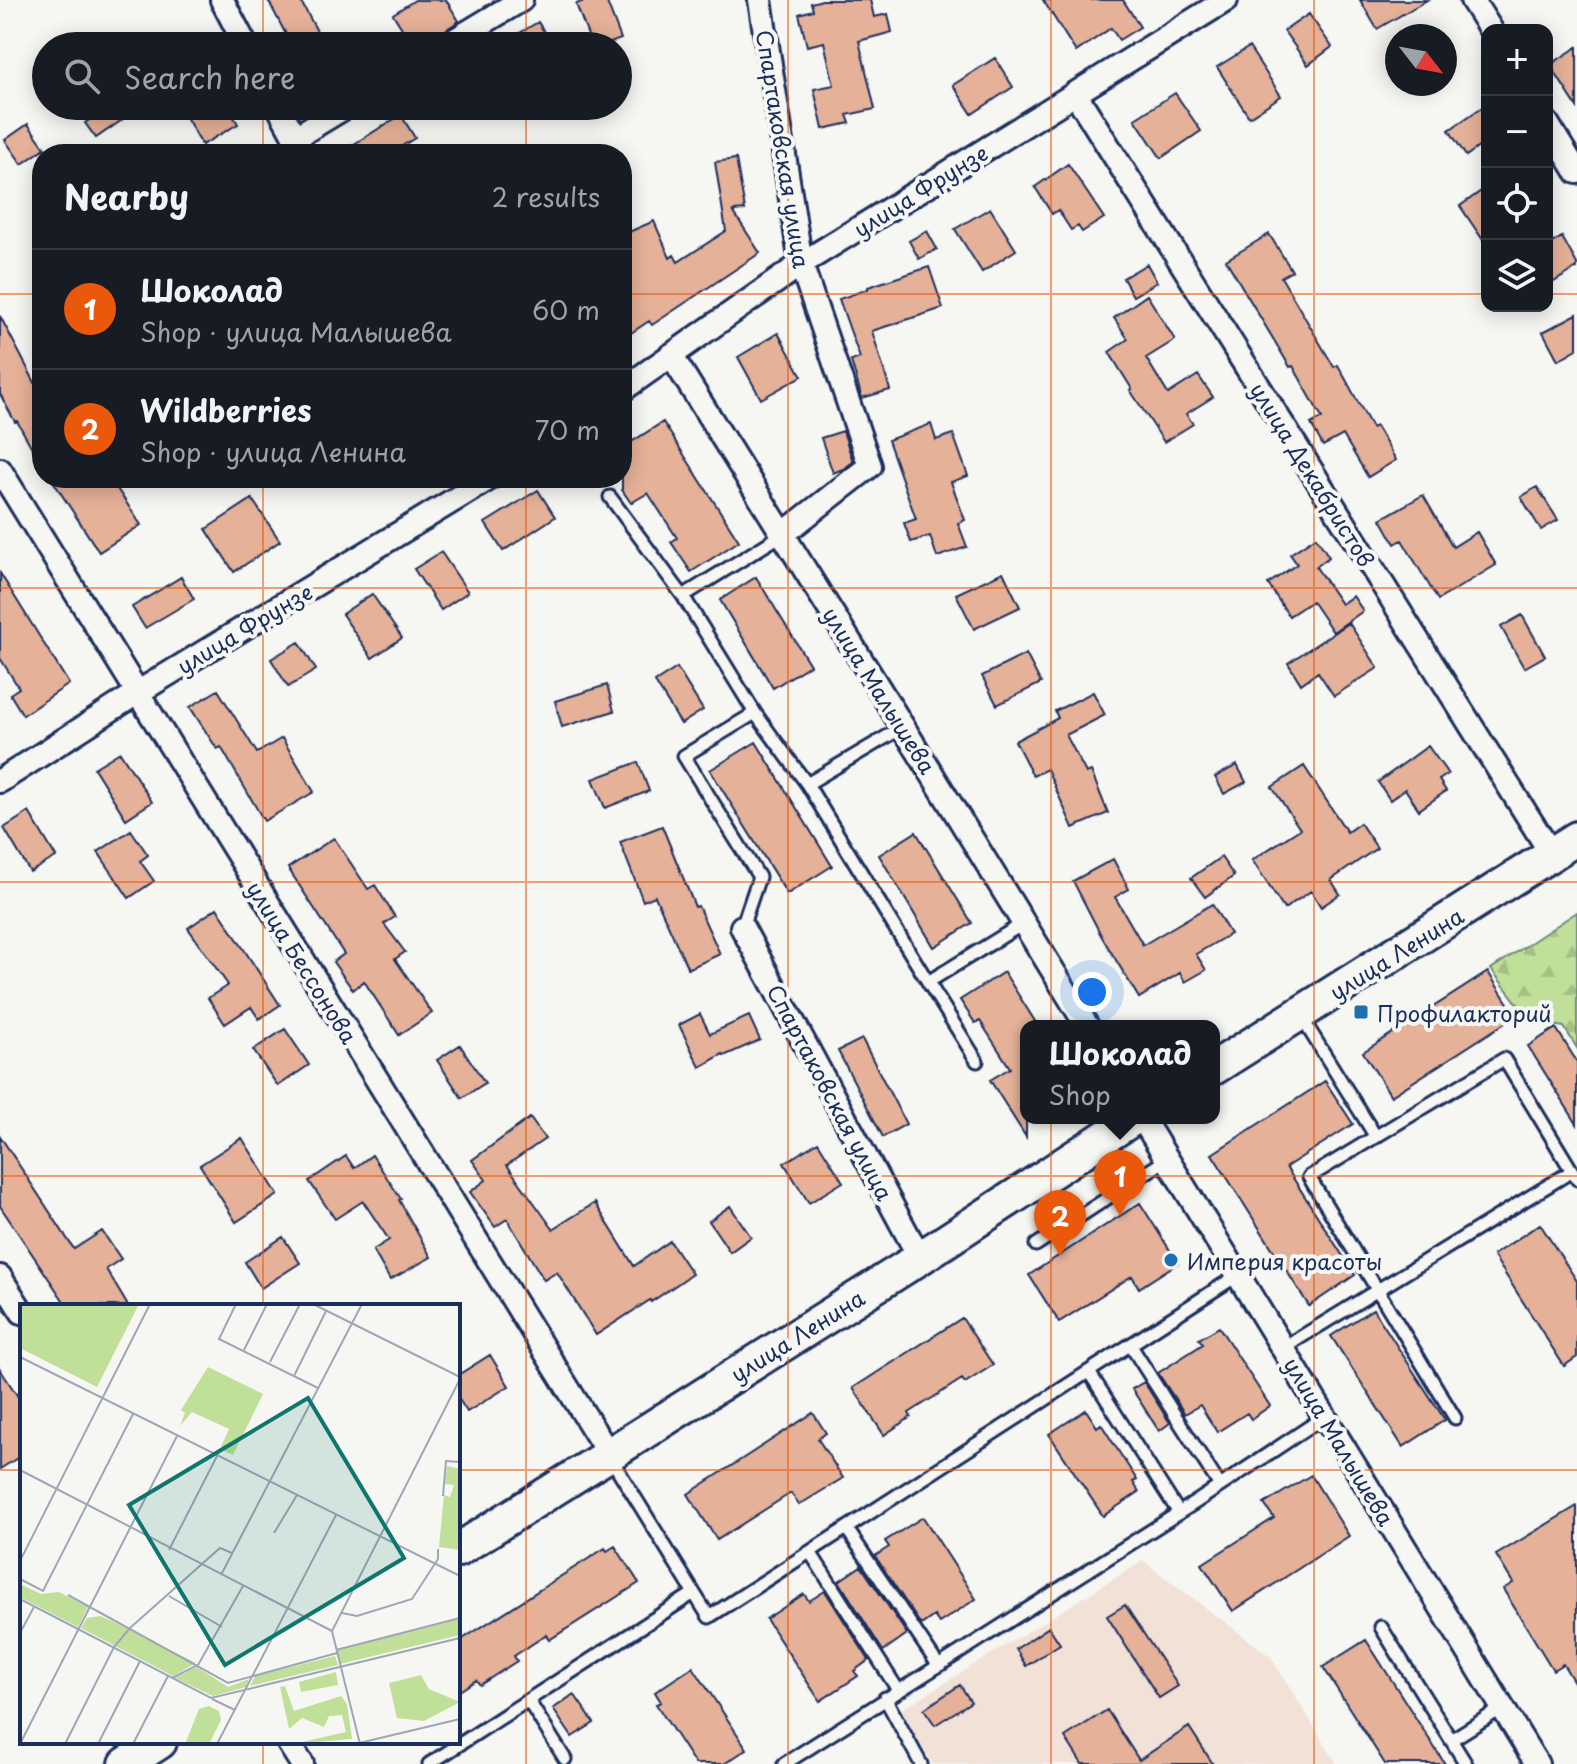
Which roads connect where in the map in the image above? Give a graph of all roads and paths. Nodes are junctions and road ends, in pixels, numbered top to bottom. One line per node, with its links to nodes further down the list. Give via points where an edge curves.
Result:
1 (222, 0): 7 (street)
2 (521, 0): 8 (street)
3 (760, 0): 16 (street, Спартаковская улица)
4 (1226, 0): 9 (street, улица Фрунзе)
5 (1472, 0): 6 (street)
6 (1487, 24)
7 (239, 32)
8 (468, 32)
9 (1075, 93): 16 (street, улица Фрунзе); 29 (street, улица Декабристов)
10 (285, 120): 13 (street)
11 (330, 120): 14 (street)
12 (1553, 133): 15 (street)
13 (298, 144)
14 (301, 144)
15 (1577, 172)
16 (801, 264): 17 (street, улица Фрунзе); 22 (street, Спартаковская улица, via 870,466)
17 (671, 355): 18 (street, улица Фрунзе); 22 (street, улица Малышева)
18 (632, 383)
19 (0, 470): 24 (street, улица Бессонова)
20 (474, 488): 24 (street, улица Фрунзе)
21 (610, 497): 23 (lane)
22 (783, 534): 23 (lane); 26 (street, улица Малышева)
23 (683, 596): 25 (lane)
24 (137, 693): 27 (street, улица Фрунзе); 53 (street, улица Бессонова)
25 (755, 713): 28 (lane); 31 (lane, via 684,756 759,877)
26 (903, 727): 28 (lane); 30 (street, улица Малышева)
27 (0, 781)
28 (807, 784): 32 (lane)
29 (1564, 846): 33 (main road, улица Ленина)
30 (1024, 923): 32 (lane); 34 (street, улица Малышева)
31 (742, 927): 43 (street, Спартаковская улица)
32 (928, 982): 35 (lane)
33 (1299, 1014): 36 (main road, улица Ленина); 39 (lane)
34 (1083, 1020)
35 (977, 1061)
36 (1220, 1064)
37 (1125, 1124): 43 (main road, улица Ленина)
38 (1146, 1124): 40 (street, улица Малышева)
39 (1376, 1137): 41 (lane, via 1504,1059); 46 (lane, via 1309,1177)
40 (1167, 1159): 42 (lane); 44 (street, улица Малышева)
41 (1575, 1175): 46 (lane)
42 (1036, 1245)
43 (920, 1258): 53 (main road, улица Ленина)
44 (1238, 1275): 48 (lane); 49 (street, улица Малышева)
45 (0, 1277): 47 (street)
46 (1377, 1290): 49 (lane); 52 (lane)
47 (20, 1309)
48 (1131, 1346): 50 (lane); 54 (lane)
49 (1283, 1348): 51 (street, улица Малышева)
50 (1089, 1372): 55 (lane); 56 (lane)
51 (1324, 1417): 54 (lane); 65 (street, улица Малышева)
52 (1455, 1418)
53 (608, 1453): 57 (main road, улица Ленина); 59 (lane)
54 (1220, 1486): 55 (lane)
55 (1179, 1513): 61 (lane)
56 (847, 1529): 58 (lane); 61 (lane)
57 (460, 1549)
58 (810, 1552): 59 (lane, via 709,1617); 62 (lane)
59 (694, 1593): 64 (lane)
60 (1381, 1627): 66 (lane)
61 (938, 1665): 62 (lane)
62 (898, 1690): 63 (lane)
63 (885, 1698): 74 (lane); 75 (lane)
64 (528, 1700): 69 (lane); 70 (lane)
65 (1502, 1708): 66 (lane); 77 (street, улица Малышева)
66 (1451, 1740): 76 (lane)
67 (157, 1744): 71 (main road)
68 (289, 1744): 72 (street)
69 (565, 1759)
70 (445, 1760): 73 (lane)
71 (126, 1764)
72 (302, 1764)
73 (429, 1764)
74 (784, 1764)
75 (921, 1764)
76 (1466, 1764)
77 (1537, 1764)

